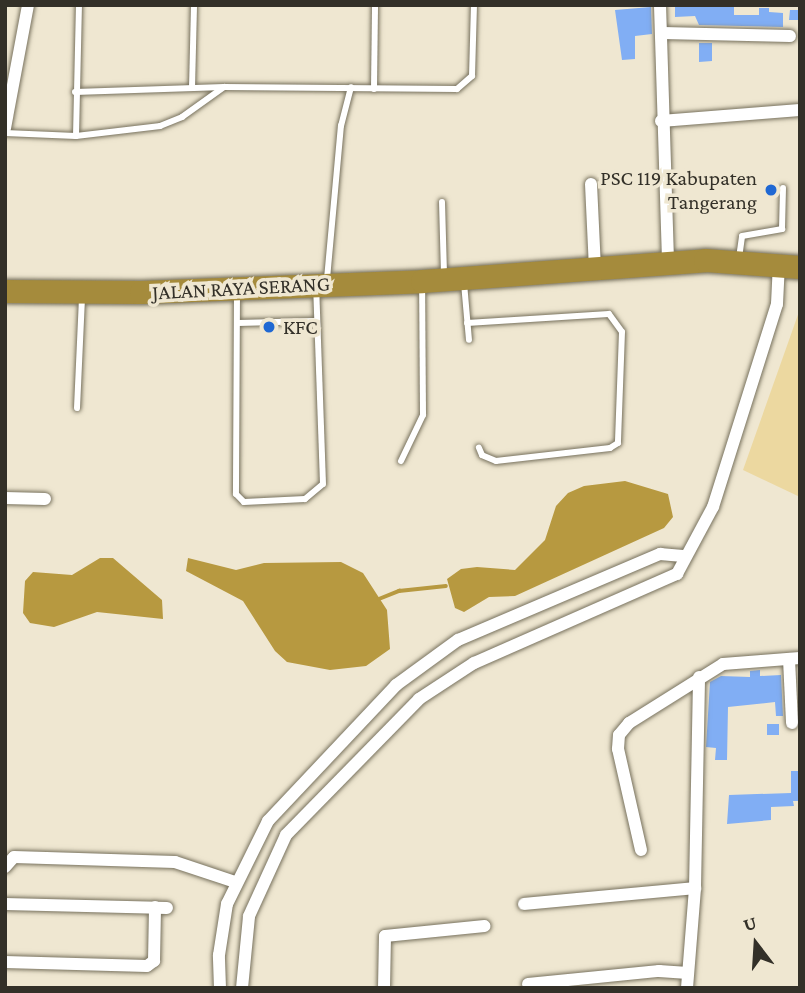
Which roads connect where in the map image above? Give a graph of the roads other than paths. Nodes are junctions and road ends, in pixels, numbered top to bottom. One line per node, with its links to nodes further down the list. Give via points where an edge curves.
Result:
1 (28, 5): 16 (street)
2 (79, 5): 13 (lane)
3 (194, 5): 11 (lane)
4 (375, 5): 12 (lane)
5 (474, 5): 12 (lane, via 472,76 466,85)
6 (660, 5): 7 (street)
7 (663, 33): 8 (street); 15 (street)
8 (790, 36)
9 (224, 86): 10 (lane); 11 (lane); 17 (lane, via 182,117 160,126)
10 (351, 87): 12 (lane); 28 (lane, via 341,126)
11 (192, 88): 13 (lane)
12 (374, 89)
13 (75, 92): 17 (lane)
14 (800, 110): 15 (street)
15 (661, 121): 22 (street)
16 (5, 131): 17 (lane)
17 (76, 136)
18 (591, 184): 23 (street)
19 (783, 188): 21 (lane, via 782,229 741,236)
20 (442, 202): 25 (lane)
21 (739, 260): 22 (highway, JALAN RAYA SERANG); 24 (highway, JALAN RAYA SERANG)
22 (668, 262): 23 (highway, JALAN RAYA SERANG)
23 (595, 268): 25 (highway, JALAN RAYA SERANG)
24 (785, 268): 25 (highway, JALAN RAYA SERANG, via 513,285); 26 (highway, JALAN RAYA SERANG); 41 (street, via 713,507)
25 (452, 279): 28 (highway, JALAN RAYA SERANG); 34 (lane); 38 (lane, via 423,415)
26 (800, 279)
27 (5, 282): 31 (highway)
28 (321, 284): 29 (highway, JALAN RAYA SERANG); 32 (lane)
29 (237, 289): 31 (highway, JALAN RAYA SERANG); 33 (lane)
30 (5, 291): 31 (highway, JALAN RAYA SERANG)
31 (81, 292): 36 (lane)
32 (315, 321): 33 (lane); 33 (lane, via 323,484 305,499 244,502 233,485)
33 (237, 323)
34 (467, 323): 35 (lane); 37 (lane, via 609,314 622,332 618,443 610,448 496,461 482,455)
35 (469, 340)
36 (77, 408)
37 (479, 448)
38 (401, 461)
39 (5, 498): 40 (street)
40 (45, 499)
41 (683, 556): 45 (street, via 660,554 434,653 352,729); 46 (street, via 672,579 474,663 430,691)
42 (794, 658): 43 (street, via 738,662); 44 (street)
43 (699, 677): 47 (street, via 629,723 619,735 618,749); 50 (street)
44 (792, 723)
45 (268, 821): 46 (street); 49 (street)
46 (286, 835): 58 (street, via 249,916)
47 (641, 850)
48 (5, 867): 49 (street, via 14,857 175,862)
49 (235, 882): 57 (street, via 219,955)
50 (695, 888): 52 (street); 55 (street)
51 (5, 904): 54 (street, via 161,907 154,961 148,966)
52 (524, 904)
53 (485, 926): 59 (street, via 385,936)
54 (5, 962)
55 (688, 973): 56 (street, via 659,971); 60 (street)
56 (528, 984)
57 (220, 988)
58 (243, 988)
59 (384, 988)
60 (687, 988)

